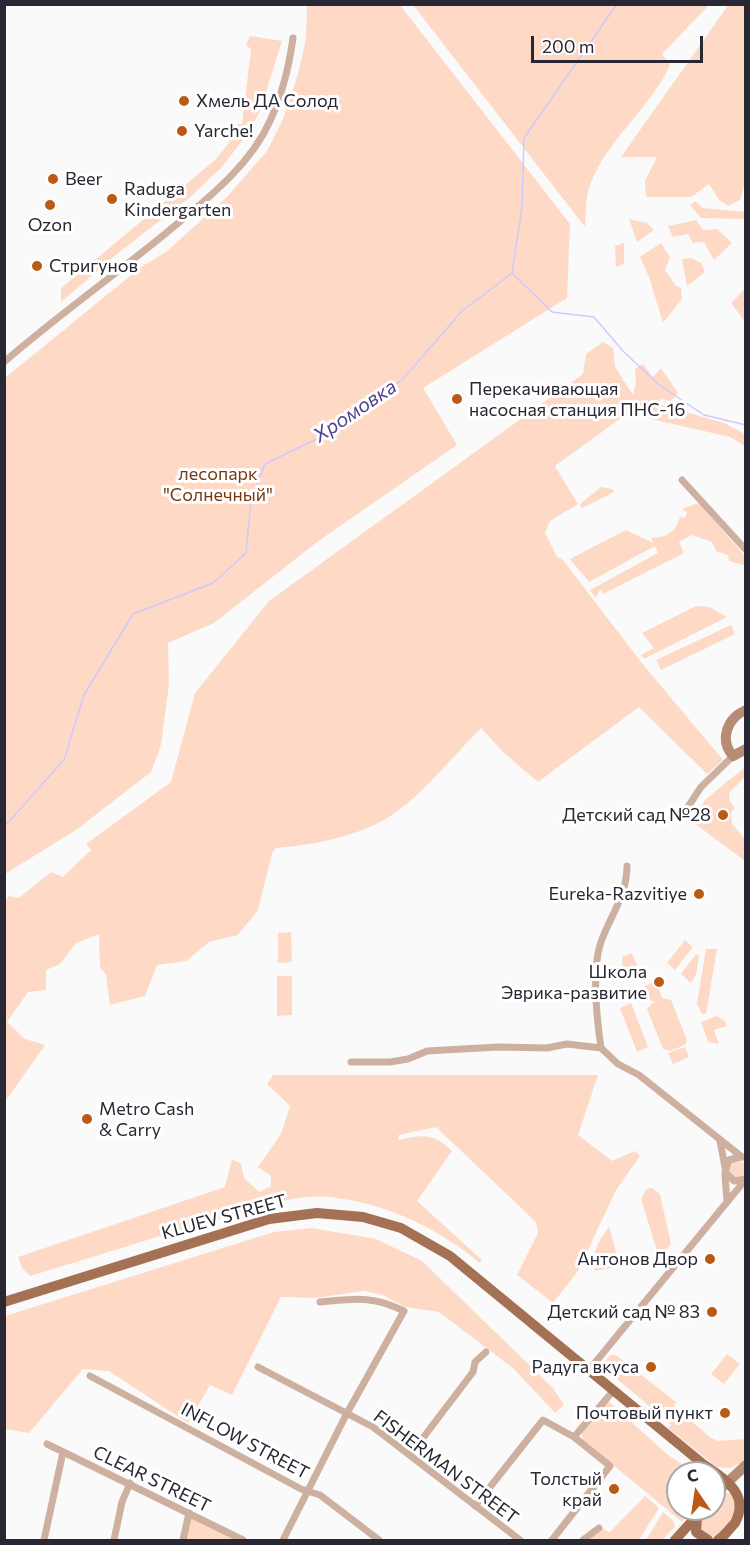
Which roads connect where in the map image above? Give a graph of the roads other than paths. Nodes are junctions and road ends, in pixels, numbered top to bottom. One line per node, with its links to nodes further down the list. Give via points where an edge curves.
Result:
1 (293, 38): 2 (street, via 285,81 269,123 252,151 228,178)
2 (4, 362)
3 (682, 480): 4 (street)
4 (746, 550)
5 (746, 710): 7 (street, via 730,721 726,731)
6 (746, 749): 7 (street)
7 (733, 756): 8 (street)
8 (678, 816)
9 (627, 866): 10 (street, via 623,898 600,947)
10 (601, 1048): 11 (street, via 567,1044 547,1048 498,1047 427,1052 390,1062); 12 (street)
11 (351, 1062)
12 (720, 1141): 13 (street); 14 (street)
13 (744, 1158): 14 (street, via 731,1158)
14 (725, 1170): 15 (street, via 734,1181); 16 (street)
15 (746, 1179): 16 (street)
16 (728, 1201): 21 (street)
17 (4, 1302): 21 (main road, KLUEV STREET, via 247,1224 293,1214 341,1214 401,1228 435,1246)
18 (320, 1302): 24 (street, via 363,1298 404,1311)
19 (486, 1352): 28 (street)
20 (258, 1367): 24 (street, FISHERMAN STREET)
21 (589, 1370): 23 (main road)
22 (90, 1376): 33 (street, INFLOW STREET)
23 (614, 1390): 25 (street); 29 (main road)
24 (346, 1415): 28 (street, FISHERMAN STREET, via 373,1427); 33 (street)
25 (574, 1437): 34 (street, via 543,1420); 48 (street, via 610,1466)
26 (47, 1444): 27 (street, CLEAR STREET)
27 (63, 1452): 32 (street, CLEAR STREET); 41 (street)
28 (410, 1455): 34 (street, FISHERMAN STREET)
29 (696, 1461)
30 (746, 1465): 31 (street)
31 (727, 1481): 35 (main road, via 744,1496)
32 (130, 1483): 36 (street, CLEAR STREET); 42 (street)
33 (308, 1491): 45 (street); 46 (street, INFLOW STREET, via 320,1495)
34 (475, 1506): 47 (street, FISHERMAN STREET)
35 (744, 1512): 40 (main road)
36 (189, 1513): 43 (street); 44 (street, CLEAR STREET)
37 (693, 1521): 50 (main road)
38 (698, 1521): 51 (main road, via 696,1532)
39 (599, 1528): 49 (street)
40 (720, 1539): 51 (main road)
41 (44, 1540)
42 (114, 1540)
43 (183, 1540)
44 (243, 1540)
45 (283, 1540)
46 (379, 1540)
47 (520, 1540)
48 (552, 1540)
49 (584, 1540)
50 (675, 1540)
51 (709, 1540)

